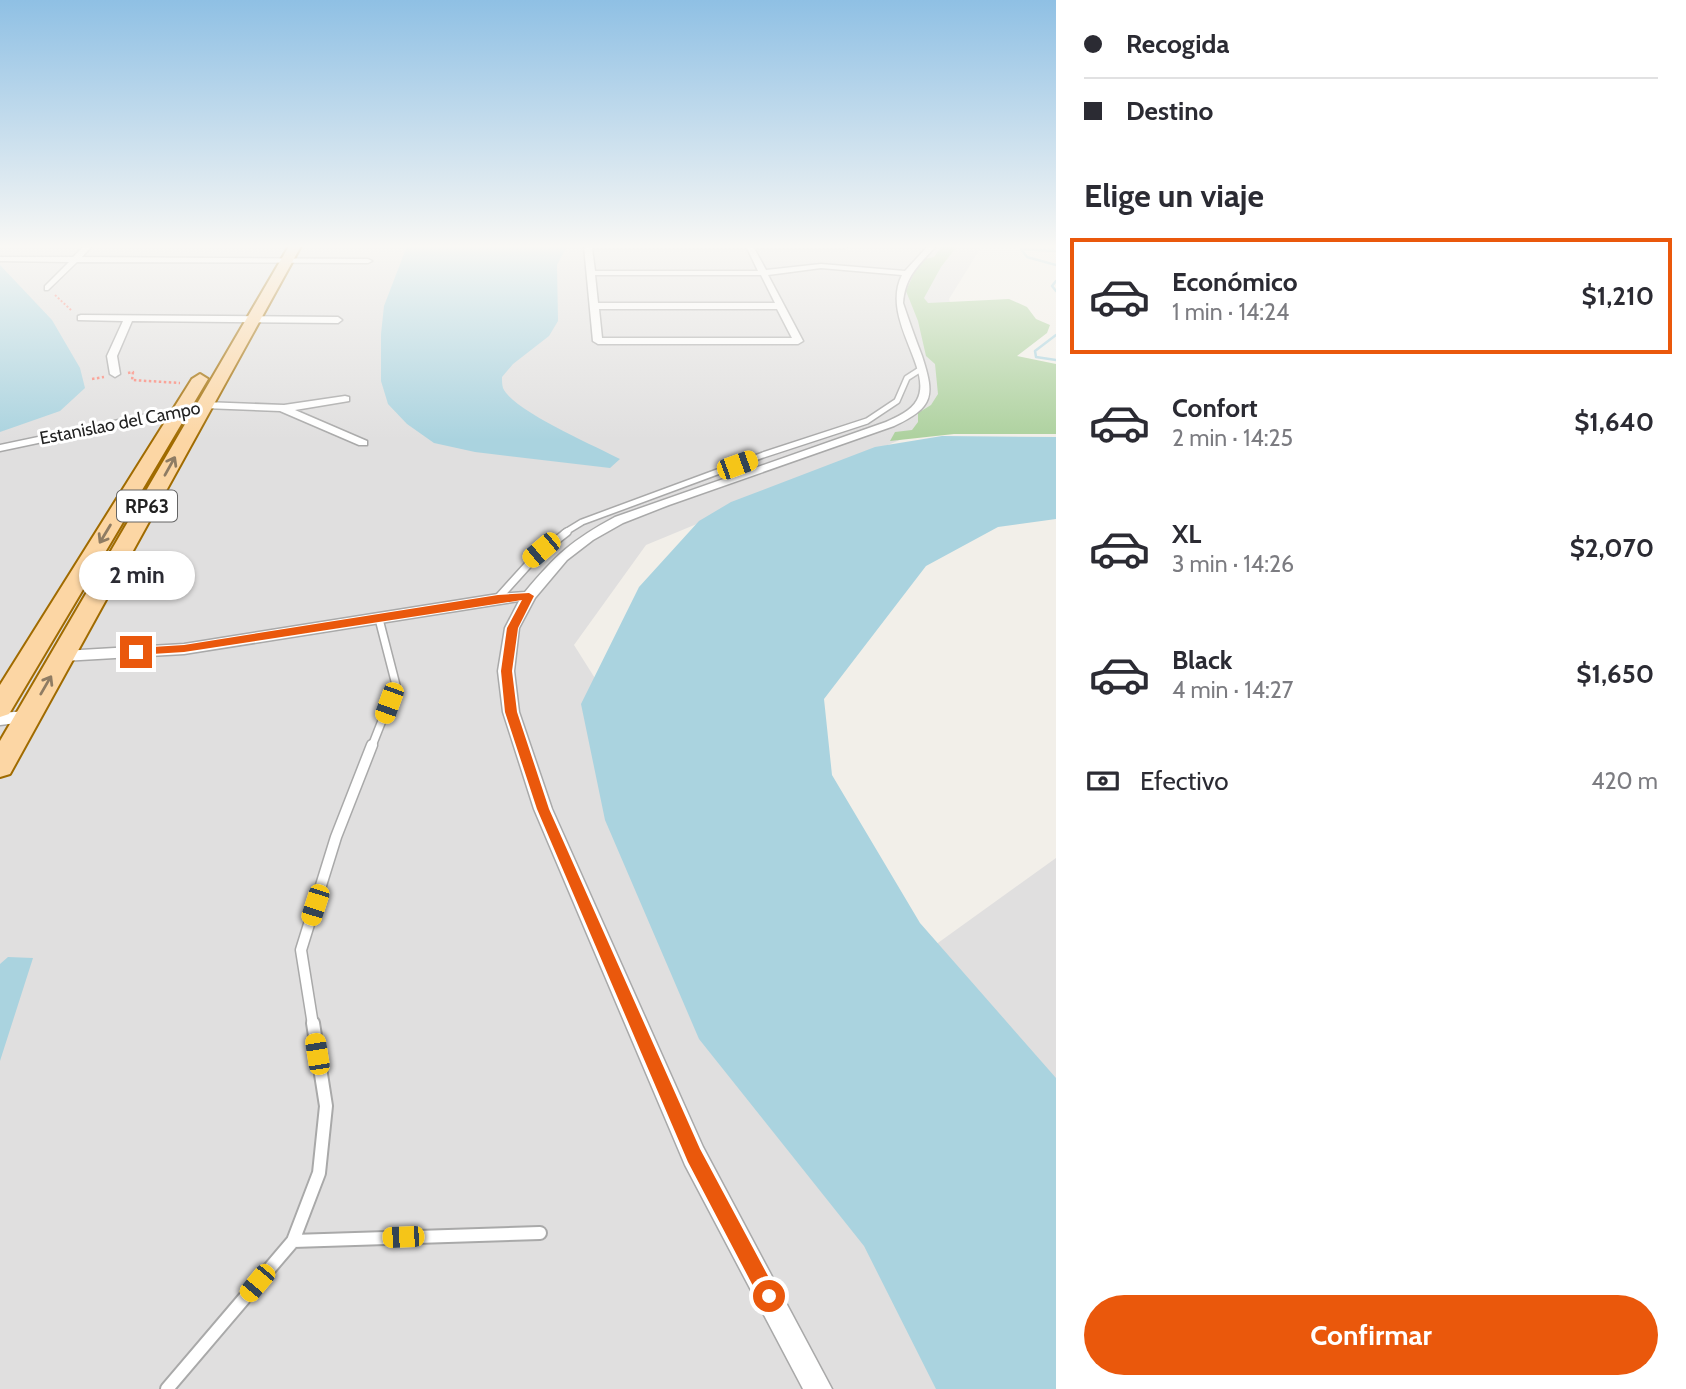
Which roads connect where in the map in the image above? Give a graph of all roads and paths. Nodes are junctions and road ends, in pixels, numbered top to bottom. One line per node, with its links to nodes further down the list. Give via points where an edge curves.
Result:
1 (73, 311): 6 (path)
2 (252, 311): 8 (main road, RP63)
3 (595, 311): 4 (street, via 598,341 798,341)
4 (782, 311)
5 (901, 311): 10 (street)
6 (81, 318): 7 (street)
7 (128, 319): 8 (street); 11 (street, via 112,356)
8 (247, 319): 9 (street); 13 (main road, RP63); 15 (main road, RP63)
9 (338, 320)
10 (921, 369): 20 (street, via 926,395 908,416 619,520 562,557); 21 (lane, via 907,379 897,401 867,421 582,522 527,562)
11 (116, 374): 12 (path); 13 (path, via 133,372 132,380 156,383)
12 (92, 379)
13 (198, 383): 17 (main road, RP63)
14 (345, 400): 16 (street, Estanislao del Campo)
15 (204, 405): 16 (street, Estanislao del Campo); 17 (street, Estanislao del Campo); 23 (main road, RP63, one-way to 15)
16 (282, 408): 18 (street, Estanislao del Campo)
17 (180, 410): 19 (street, Estanislao del Campo); 24 (main road, RP63, one-way to 24)
18 (363, 443)
19 (0, 449)
20 (529, 596): 21 (street); 31 (street, via 512,628 506,671 511,712 543,809 694,1156)
21 (498, 598): 22 (street)
22 (379, 619): 23 (street, via 184,649); 29 (lane, via 396,685 336,837 301,950 326,1106 319,1173)
23 (63, 656): 25 (main road, RP63, one-way to 23)
24 (0, 707)
25 (28, 717): 26 (street); 27 (main road, RP63)
26 (0, 719)
27 (0, 766)
28 (540, 1233): 29 (lane)
29 (293, 1241): 30 (lane)
30 (167, 1389)
31 (818, 1389)

